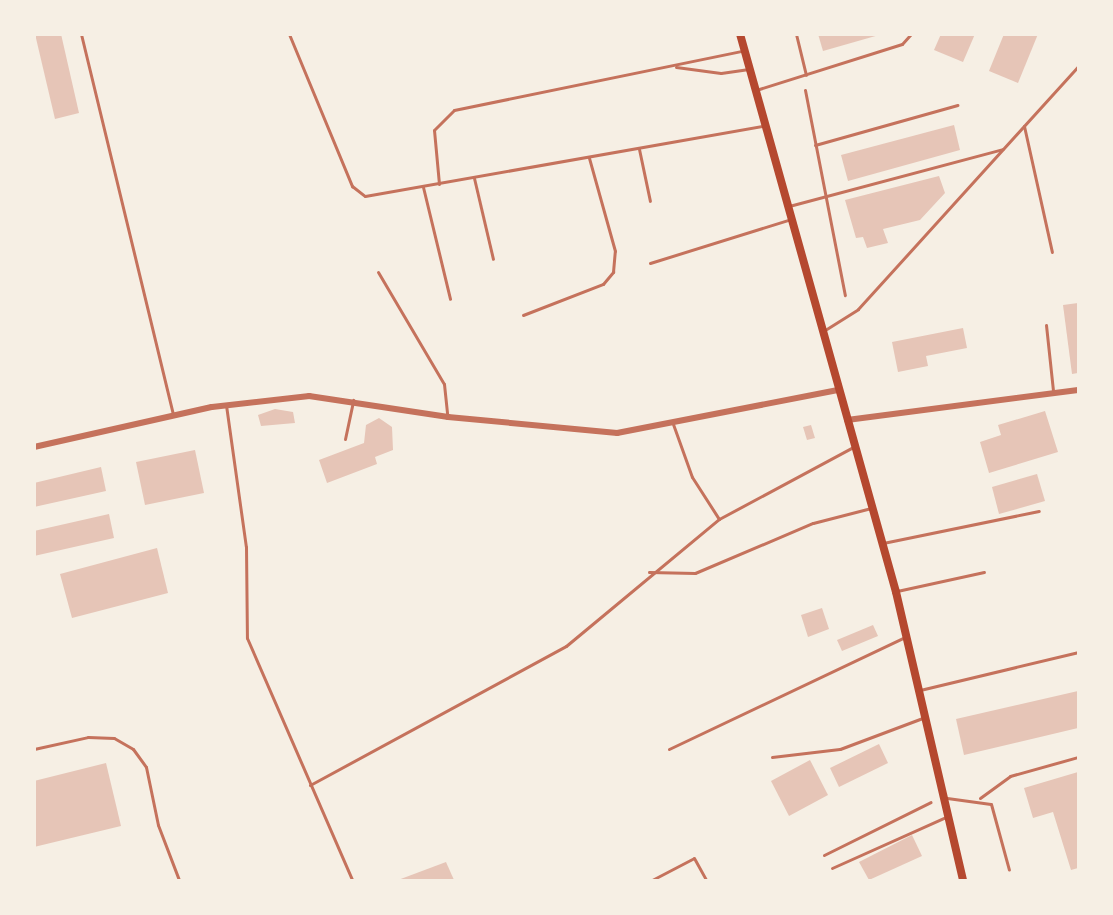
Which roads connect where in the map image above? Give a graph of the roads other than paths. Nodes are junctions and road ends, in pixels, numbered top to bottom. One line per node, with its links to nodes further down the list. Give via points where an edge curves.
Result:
1 (81, 34): 41 (lane)
2 (289, 34): 22 (lane, via 352,186 365,196)
3 (740, 34): 6 (main road)
4 (796, 34): 10 (lane)
5 (910, 34): 10 (lane, via 902,44)
6 (744, 50): 8 (lane); 9 (main road)
7 (1078, 66): 15 (lane)
8 (673, 67): 9 (lane, via 721,73); 21 (lane, via 454,110 434,130)
9 (748, 69): 11 (main road)
10 (806, 75): 11 (lane)
11 (754, 90): 14 (main road)
12 (805, 90): 16 (lane)
13 (957, 105): 16 (lane)
14 (766, 126): 17 (lane); 25 (main road)
15 (1024, 126): 18 (lane); 27 (lane)
16 (815, 145): 23 (lane)
17 (639, 149): 19 (lane); 24 (lane)
18 (1003, 149): 23 (lane); 35 (lane, via 858,309)
19 (589, 158): 20 (lane); 33 (lane, via 615,251 613,272 603,284)
20 (474, 178): 21 (lane); 28 (lane)
21 (439, 184): 22 (lane)
22 (423, 187): 32 (lane)
23 (824, 196): 25 (lane); 31 (lane)
24 (650, 201)
25 (784, 207): 26 (main road)
26 (788, 220): 29 (lane); 35 (main road)
27 (1052, 252)
28 (493, 259)
29 (650, 263)
30 (378, 272): 42 (lane, via 444,384)
31 (845, 295)
32 (450, 299)
33 (523, 315)
34 (1046, 325): 38 (lane)
35 (821, 332): 36 (main road)
36 (838, 390): 43 (main road); 44 (street)
37 (1078, 390): 38 (street)
38 (1054, 393): 43 (street)
39 (353, 400): 40 (street, via 309,396); 42 (street); 45 (lane)
40 (226, 405): 41 (street); 63 (lane, via 246,547 244,625)
41 (173, 416): 47 (street)
42 (448, 417): 44 (street, via 617,433)
43 (847, 420): 46 (main road)
44 (674, 424): 50 (lane, via 692,477)
45 (345, 439)
46 (854, 446): 48 (main road); 50 (lane)
47 (34, 447)
48 (871, 508): 51 (main road); 52 (lane, via 813,523 695,573)
49 (1039, 511): 51 (lane)
50 (719, 519): 52 (lane)
51 (881, 543): 54 (main road)
52 (649, 572): 63 (lane, via 566,646)
53 (984, 572): 54 (lane)
54 (896, 592): 55 (main road)
55 (907, 636): 57 (main road); 60 (lane)
56 (1078, 652): 57 (lane)
57 (920, 690): 58 (main road)
58 (926, 717): 61 (lane, via 840,749); 64 (main road)
59 (34, 749): 71 (lane, via 88,737 114,738 134,749 146,767 158,825)
60 (669, 749)
61 (772, 757)
62 (1078, 757): 65 (lane, via 1010,776)
63 (310, 785): 72 (lane)
64 (947, 798): 65 (lane); 67 (main road)
65 (980, 798): 70 (lane, via 991,804 998,820)
66 (931, 802): 68 (lane)
67 (951, 815): 69 (lane); 75 (main road)
68 (824, 855)
69 (832, 868)
70 (1009, 870)
71 (179, 880)
72 (352, 880)
73 (652, 880): 74 (lane, via 694,858)
74 (706, 880)
75 (963, 880)

